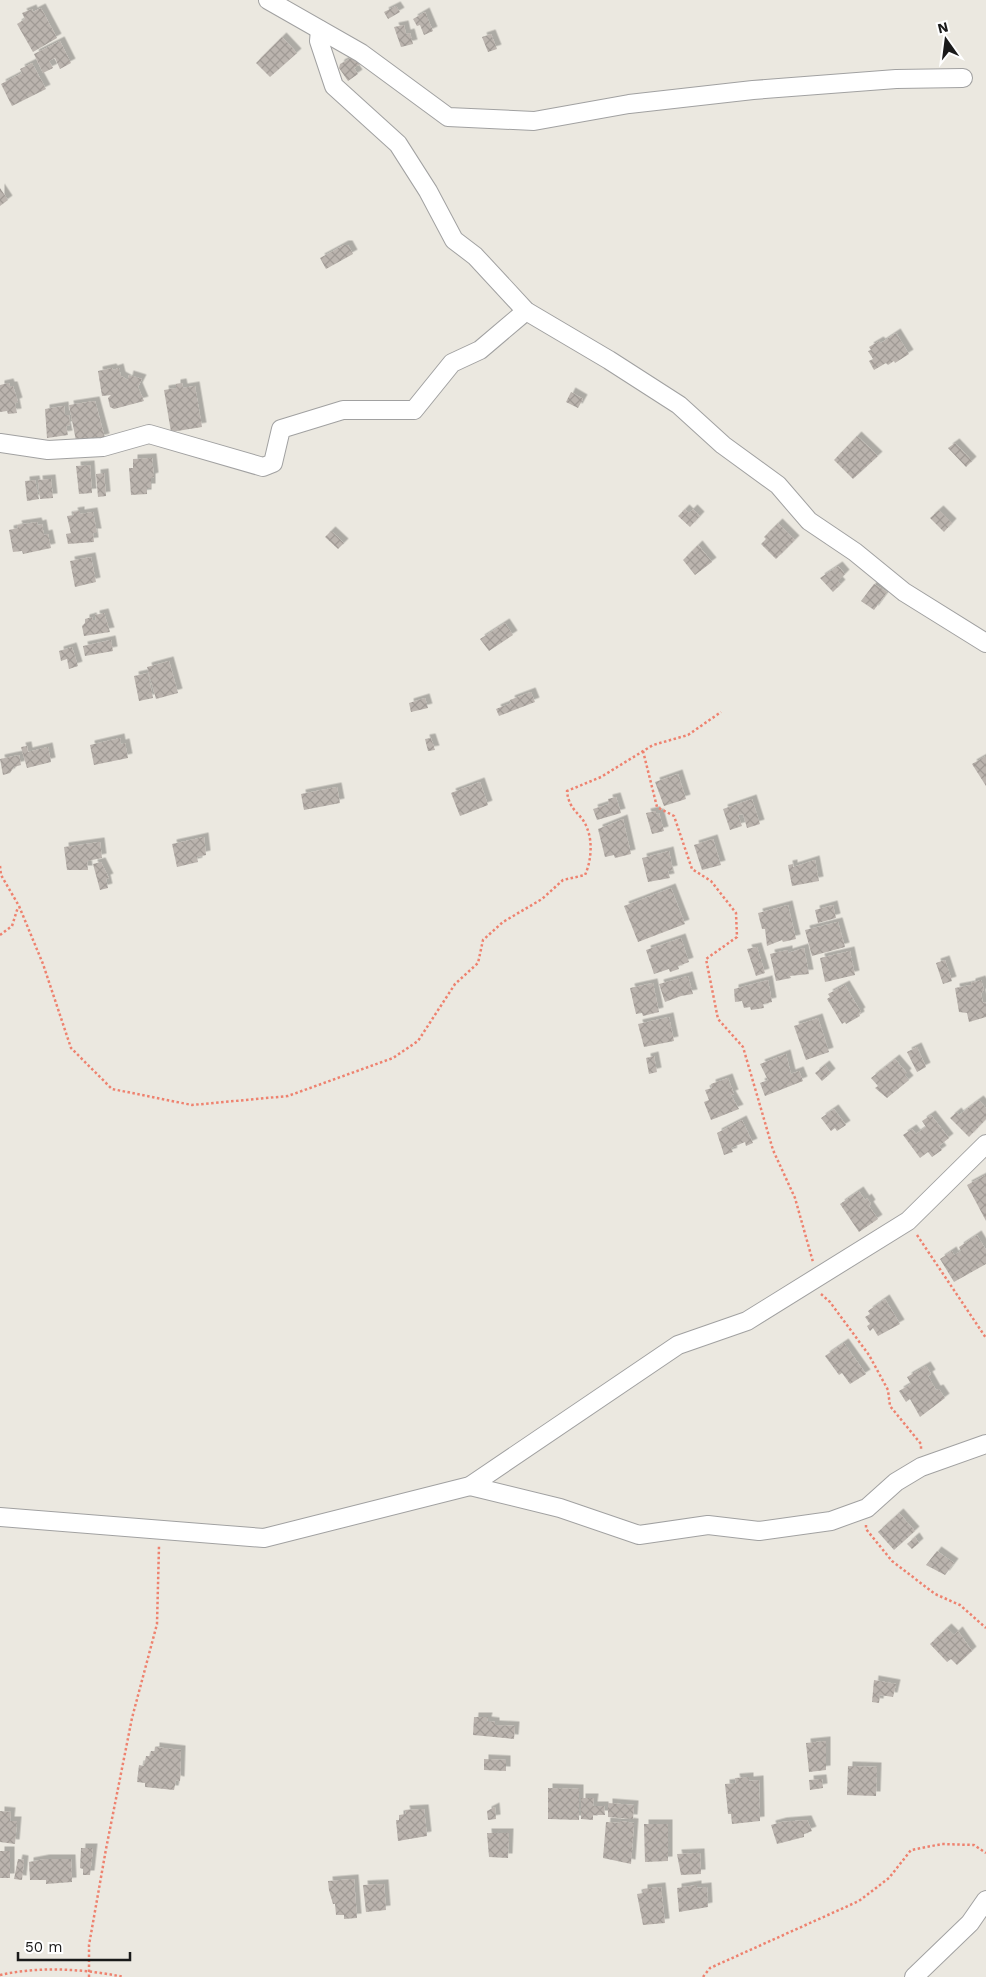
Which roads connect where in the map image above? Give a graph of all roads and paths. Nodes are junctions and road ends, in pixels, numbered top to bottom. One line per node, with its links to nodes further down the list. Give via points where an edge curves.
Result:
1 (268, 0): 2 (street)
2 (320, 30): 3 (street, via 361,53 448,117 534,121 629,104 754,90 896,79); 4 (street, via 319,41 334,86 398,144 454,240 475,256)
3 (963, 78)
4 (526, 311): 5 (street, via 480,350 452,363 414,410 343,410 282,429 273,463 263,466 149,434 103,446 48,450); 6 (street, via 679,405 723,445 778,485 809,521 856,552 904,592)
5 (0, 442)
6 (986, 643)
7 (720, 712): 8 (path, via 688,735 653,745)
8 (644, 751): 10 (path, via 601,777 567,790 568,802 587,827 591,862 585,875 563,880 542,899 503,922 483,940 478,962 455,984 418,1041 393,1058 288,1096 192,1105 112,1090 71,1048 43,964); 14 (path, via 657,807 674,816 692,869 711,881 736,913 737,937 706,959 718,1019 743,1047 773,1150 794,1198 810,1249)
9 (0, 866): 10 (path, via 1,874)
10 (19, 906): 11 (path, via 12,926)
11 (0, 936)
12 (986, 1144): 13 (street)
13 (908, 1221): 14 (street); 15 (path)
14 (810, 1280): 17 (path, via 869,1355 888,1390 890,1406 921,1444); 18 (street, via 747,1321 678,1345)
15 (986, 1338)
16 (986, 1444): 17 (street)
17 (921, 1466): 19 (street, via 896,1482)
18 (470, 1486): 19 (street, via 560,1508 639,1536 708,1525 759,1531 831,1521); 21 (street, via 264,1538)
19 (867, 1508): 22 (path, via 866,1530 892,1561 935,1594 960,1605)
20 (0, 1517): 21 (street)
21 (159, 1529): 25 (path, via 157,1624 132,1718 106,1849)
22 (986, 1628)
23 (986, 1853): 29 (path, via 974,1845 942,1844 911,1850 889,1878 859,1901 710,1968)
24 (986, 1900): 30 (street, via 970,1923)
25 (89, 1970): 26 (path); 27 (path); 28 (path)
26 (0, 1975)
27 (89, 1977)
28 (124, 1977)
29 (703, 1977)
30 (914, 1977)

